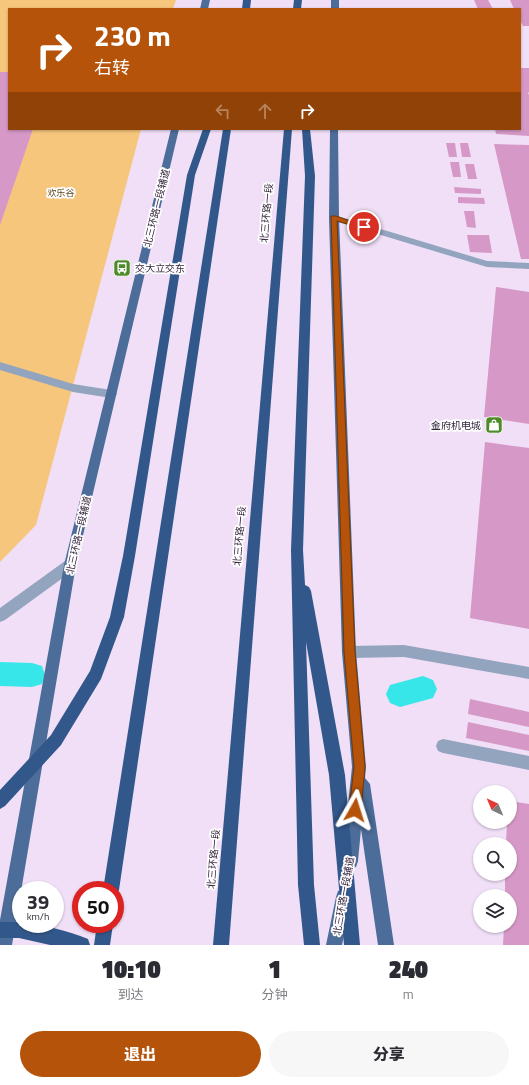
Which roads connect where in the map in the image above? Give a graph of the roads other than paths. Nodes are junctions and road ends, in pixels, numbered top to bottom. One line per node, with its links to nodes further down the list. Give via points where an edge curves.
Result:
1 (175, 130): 10 (main road, 北三环路一段辅道)
2 (207, 130): 19 (highway, via 192,175 131,548 117,617 96,674 56,740)
3 (227, 130): 20 (highway)
4 (288, 130): 26 (highway, 北三环路一段)
5 (306, 130): 11 (highway, via 310,176)
6 (334, 130): 7 (main road, 北三环路一段辅道)
7 (334, 218): 8 (street, via 487,264); 14 (main road, 北三环路一段辅道)
8 (529, 266)
9 (0, 366): 10 (street, via 72,388)
10 (111, 394): 12 (main road, 北三环路一段辅道)
11 (297, 550): 27 (highway, via 306,885); 29 (highway, via 337,775)
12 (70, 565): 13 (street); 23 (main road, 北三环路一段辅道)
13 (0, 616)
14 (349, 652): 15 (street, via 404,651); 18 (main road, 北三环路一段辅道)
15 (529, 673)
16 (444, 746): 17 (street)
17 (529, 763)
18 (359, 767): 28 (main road, 北三环路一段辅道, via 348,881); 30 (main road)
19 (0, 801)
20 (112, 881)
21 (0, 930): 24 (highway, via 19,930)
22 (104, 933): 25 (highway)
23 (4, 945)
24 (82, 945)
25 (102, 945)
26 (221, 945)
27 (312, 945)
28 (334, 945)
29 (352, 945)
30 (386, 945)

